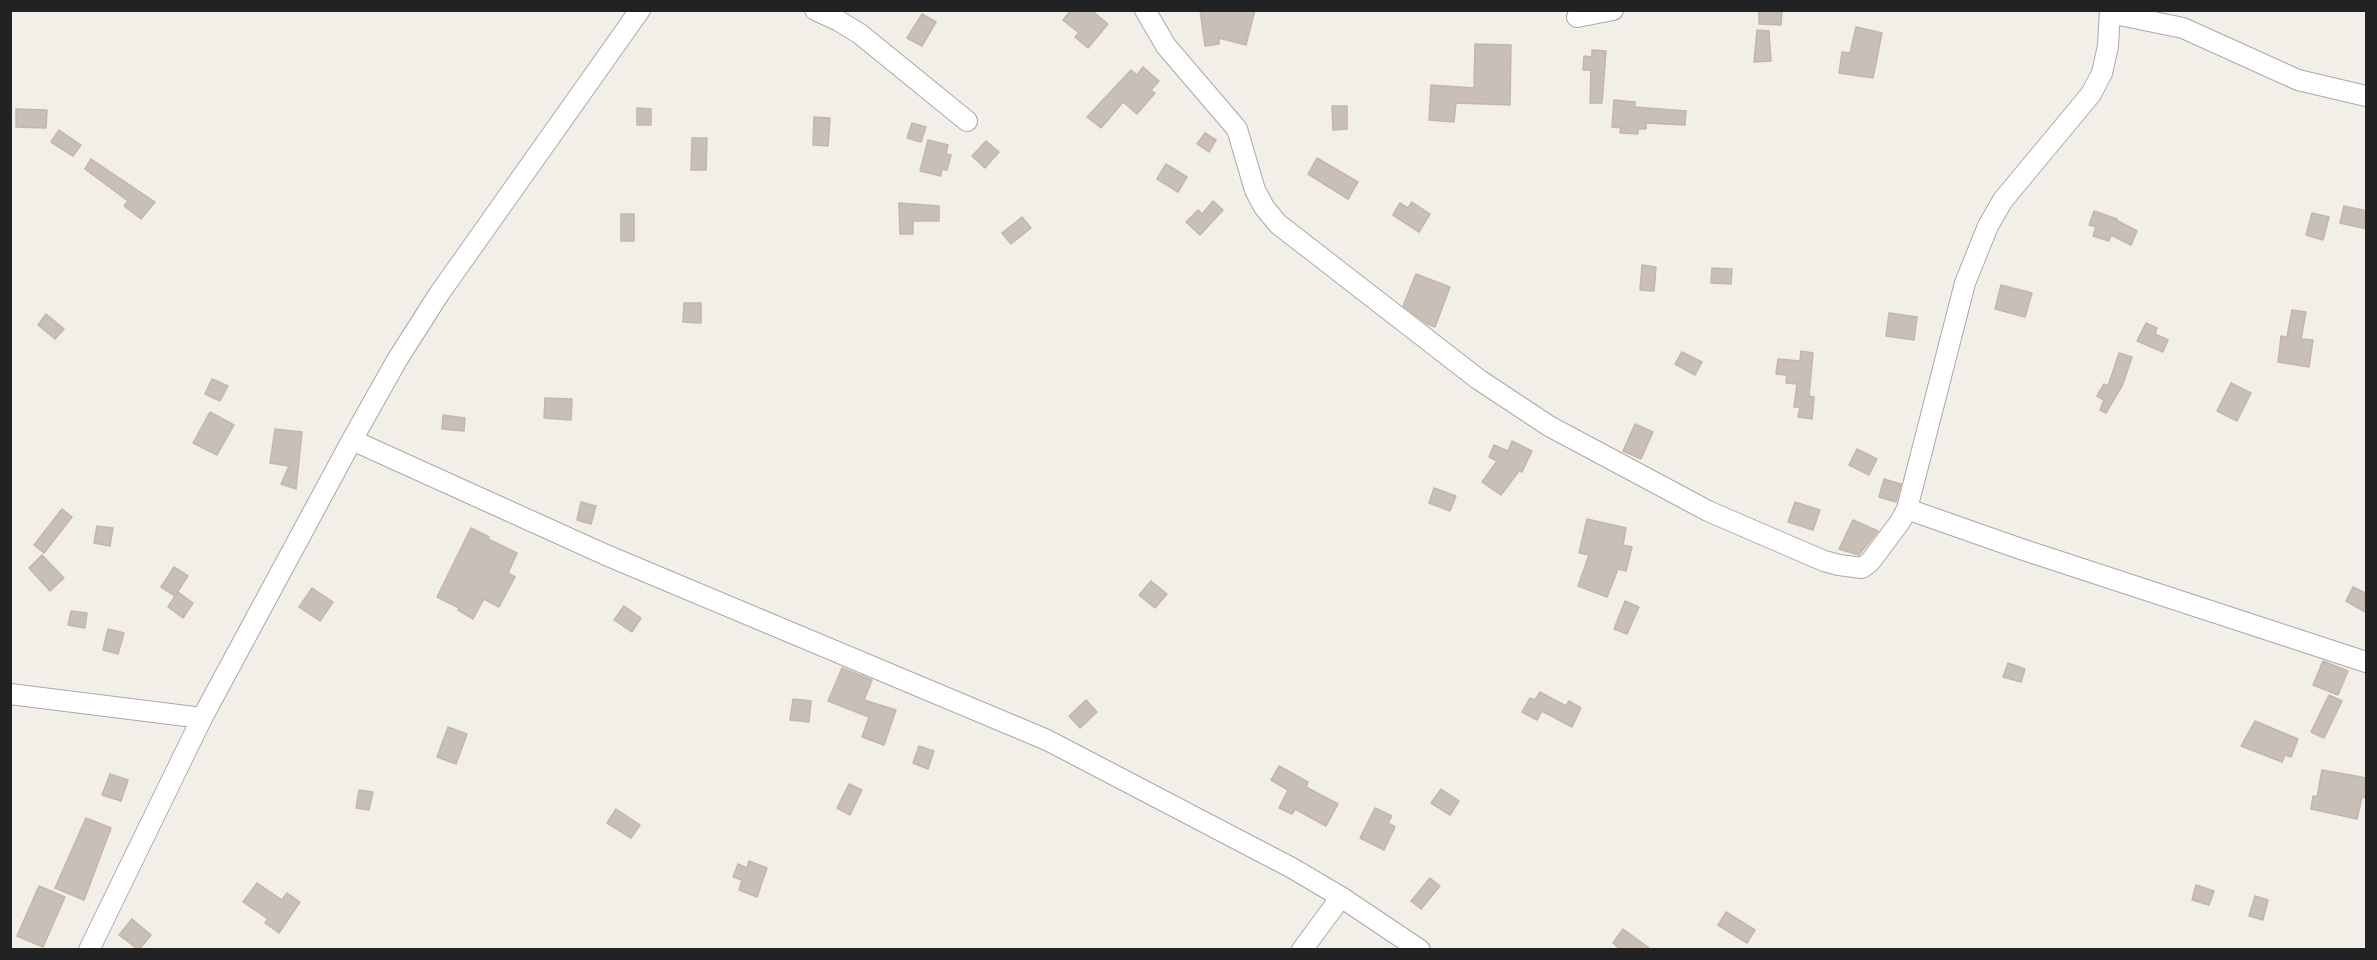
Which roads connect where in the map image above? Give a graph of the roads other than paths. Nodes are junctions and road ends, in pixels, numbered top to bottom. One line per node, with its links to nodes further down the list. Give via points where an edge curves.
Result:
1 (640, 10): 9 (street, via 439,294)
2 (815, 10): 8 (street, via 860,34)
3 (1145, 10): 10 (street, via 1166,46 1238,129 1255,190 1278,224 1478,379 1549,426 1708,511 1839,566 1862,568 1870,562)
4 (1613, 10): 6 (street)
5 (2110, 12): 7 (street, via 2183,28 2298,80); 10 (street, via 2102,73 2091,94 2003,200 1988,226 1965,283)
6 (1577, 17)
7 (2367, 96)
8 (967, 121)
9 (352, 440): 13 (street); 14 (street, via 606,555 1047,740)
10 (1907, 509): 11 (street)
11 (2367, 662)
12 (10, 694): 13 (street)
13 (202, 718): 15 (street)
14 (1341, 897): 16 (street); 17 (street)
15 (89, 950)
16 (1302, 950)
17 (1420, 950)

